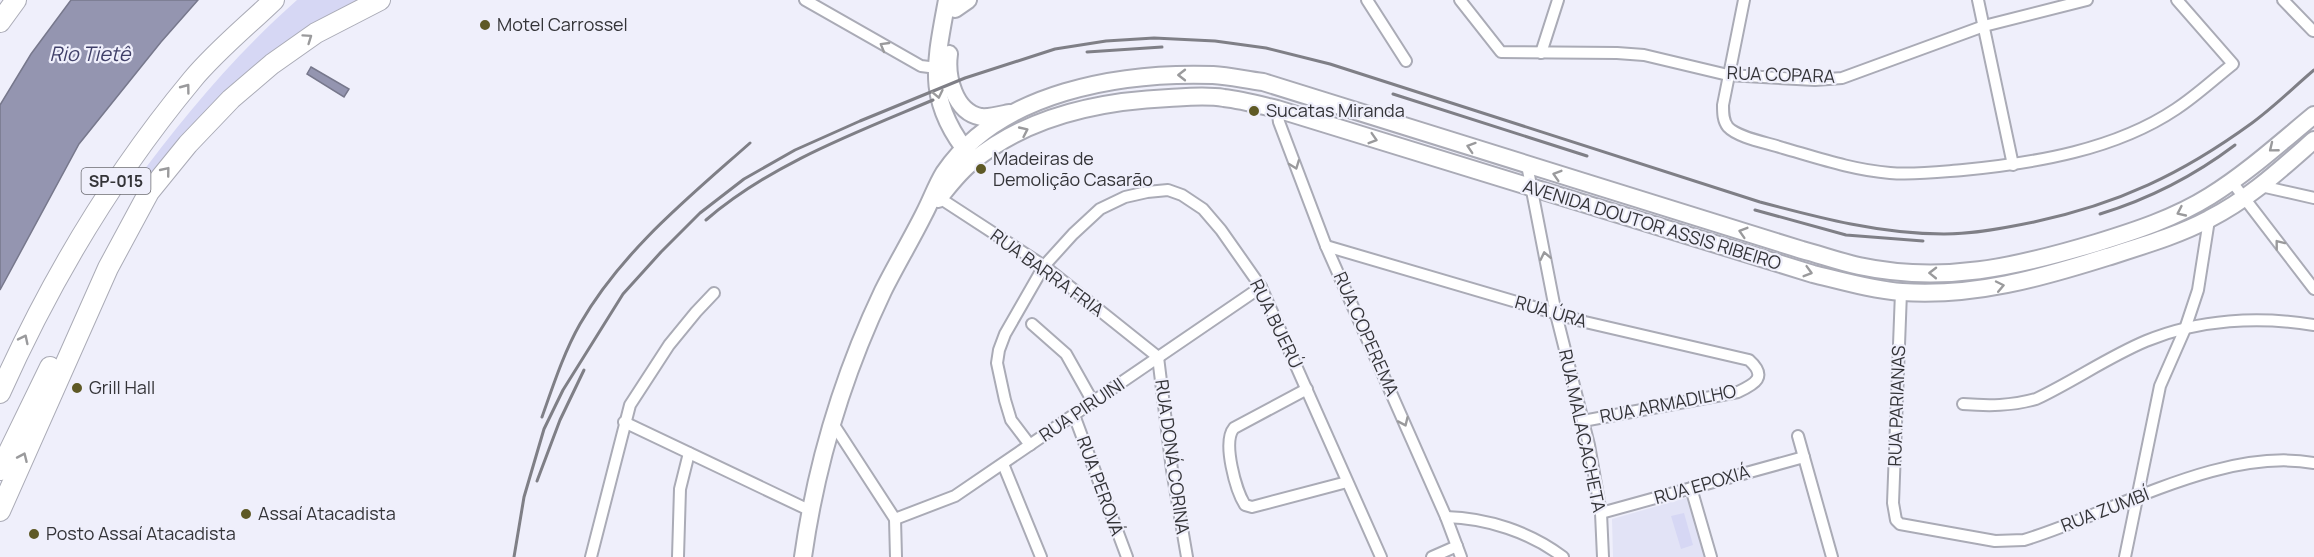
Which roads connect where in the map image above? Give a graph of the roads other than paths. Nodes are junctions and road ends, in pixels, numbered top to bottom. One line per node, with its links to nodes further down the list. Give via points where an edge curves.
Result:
1 (16, 0): 15 (highway)
2 (274, 0): 56 (highway, SP-015, one-way to 2, via 26,336 114,183 194,78)
3 (380, 0): 38 (highway, one-way to 3, via 231,99 272,64 316,33)
4 (805, 0): 21 (street, one-way to 4, via 921,66)
5 (937, 0): 18 (main road)
6 (1367, 0): 20 (street)
7 (1460, 0): 19 (street, RUA COPARA, via 1501,52)
8 (1558, 0): 19 (street)
9 (1744, 0): 22 (street)
10 (1978, 0): 16 (street)
11 (2087, 0): 16 (street, RUA COPARA)
12 (2178, 0): 33 (street, via 2233,63 2176,109 2146,126 2112,140)
13 (2283, 0): 17 (street)
14 (957, 2): 18 (main road); 27 (main road, via 947,70 958,99 973,114 983,117)
15 (0, 21)
16 (1984, 26): 22 (street, RUA COPARA, via 1842,78); 33 (street)
17 (2313, 31)
18 (939, 44): 21 (main road)
19 (1541, 53): 22 (street, RUA COPARA, via 1644,55)
20 (1406, 61)
21 (937, 68): 29 (main road, one-way to 29, via 936,85)
22 (1728, 75): 33 (street, via 1723,118 1727,126 1746,136 1865,170 1920,174)
23 (1226, 76): 24 (main road, AVENIDA DOUTOR ASSIS RIBEIRO); 25 (main road); 27 (main road, AVENIDA DOUTOR ASSIS RIBEIRO, one-way to 27, via 1121,79 1077,89)
24 (1287, 88): 26 (main road); 32 (main road, AVENIDA DOUTOR ASSIS RIBEIRO, one-way to 24)
25 (1222, 98): 26 (main road, AVENIDA DOUTOR ASSIS RIBEIRO); 31 (main road, AVENIDA DOUTOR ASSIS RIBEIRO, one-way to 25, via 1088,106)
26 (1277, 110): 37 (main road, AVENIDA DOUTOR ASSIS RIBEIRO, one-way to 37); 43 (street, RUA COPEREMA, one-way to 43)
27 (1016, 112): 31 (main road, via 985,132)
28 (2314, 115): 35 (main road, AVENIDA DOUTOR ASSIS RIBEIRO, one-way to 35)
29 (947, 118): 31 (main road); 34 (main road)
30 (2314, 140): 36 (main road, AVENIDA DOUTOR ASSIS RIBEIRO)
31 (969, 155): 34 (main road, via 956,156); 41 (main road)
32 (1527, 165): 35 (main road, AVENIDA DOUTOR ASSIS RIBEIRO, one-way to 32, via 2163,220 2032,262 1955,273 1903,272 1859,266); 37 (street, RUA MALACACHETA)
33 (2013, 165)
34 (944, 173): 41 (main road)
35 (2232, 182): 40 (street)
36 (2260, 186): 39 (street); 40 (main road, AVENIDA DOUTOR ASSIS RIBEIRO)
37 (1531, 188): 47 (main road, AVENIDA DOUTOR ASSIS RIBEIRO, one-way to 47, via 1813,274); 49 (street, RUA MALACACHETA, one-way to 37)
38 (149, 192): 69 (highway, via 104,256); 74 (highway, one-way to 38, via 108,268)
39 (2314, 198)
40 (2243, 199): 42 (main road, AVENIDA DOUTOR ASSIS RIBEIRO); 46 (street, one-way to 40)
41 (933, 200): 44 (street, RUA BARRA FRIA); 62 (main road, via 884,290)
42 (2209, 220): 47 (main road, AVENIDA DOUTOR ASSIS RIBEIRO, one-way to 42, via 1991,289 2039,278); 52 (street, via 2198,290)
43 (1326, 246): 49 (street, RUA ÚRA); 76 (street, RUA COPEREMA, one-way to 76)
44 (1044, 266): 45 (street, RUA BUERÚ, via 1100,209 1125,197 1168,190 1203,209); 53 (street, RUA BARRA FRIA); 64 (street, RUA BUERÚ, via 999,350 998,363 1011,420)
45 (1261, 287): 53 (street, RUA PIRUINI); 55 (street, RUA BUERÚ)
46 (2314, 289)
47 (1901, 292): 78 (street, RUA PARIANAS, via 1893,503)
48 (714, 293): 61 (street, via 663,355 636,394)
49 (1556, 314): 54 (street, RUA ÚRA, via 1749,360 1759,372); 60 (street, RUA MALACACHETA)
50 (1032, 324): 57 (street, via 1066,354)
51 (2314, 326): 52 (street, via 2275,319)
52 (2185, 329): 58 (street, via 2147,341 2036,399 2016,404); 72 (street, via 2160,386)
53 (1158, 357): 57 (street, RUA PIRUINI); 86 (street, RUA DONÁ CORINA)
54 (1753, 385): 60 (street, RUA ARMADILHO, via 1738,392)
55 (1307, 389): 70 (street, RUA BUERÚ); 70 (street, via 1230,432 1230,456 1240,498 1252,507)
56 (0, 393)
57 (1093, 402): 59 (street, RUA PIRUINI)
58 (1963, 404)
59 (1074, 415): 64 (street, RUA PIRUINI); 85 (street, RUA PEROVÁ)
60 (1583, 421): 75 (street, RUA MALACACHETA)
61 (624, 422): 65 (street); 80 (street)
62 (832, 422): 73 (main road); 77 (street)
63 (1798, 436): 66 (street)
64 (1030, 445): 68 (street, RUA PIRUINI)
65 (689, 453): 73 (street); 81 (street, via 680,489)
66 (1804, 457): 71 (street, RUA EPOXIÁ); 92 (street)
67 (2314, 463): 72 (street, RUA ZUMBÍ, via 2257,461 2217,469)
68 (1003, 464): 77 (street, RUA PIRUINI, via 955,496); 84 (street)
69 (0, 470)
70 (1347, 482): 87 (street, RUA BUERÚ)
71 (1691, 488): 75 (street, RUA EPOXIÁ); 91 (street)
72 (2137, 497): 78 (street, RUA ZUMBÍ, via 2038,536 2010,542 1906,526); 93 (street)
73 (809, 510): 82 (main road)
74 (0, 511)
75 (1601, 513): 90 (street, RUA MALACACHETA)
76 (1446, 517): 79 (street, RUA COPEREMA); 89 (street, via 1466,518 1523,534)
77 (895, 519): 83 (street)
78 (1896, 520)
79 (1459, 552): 88 (street)
80 (591, 557)
81 (678, 557)
82 (803, 557)
83 (896, 557)
84 (1041, 557)
85 (1127, 557)
86 (1187, 557)
87 (1381, 557)
88 (1432, 557)
89 (1563, 557)
90 (1603, 557)
91 (1711, 557)
92 (1832, 557)
93 (2125, 557)

